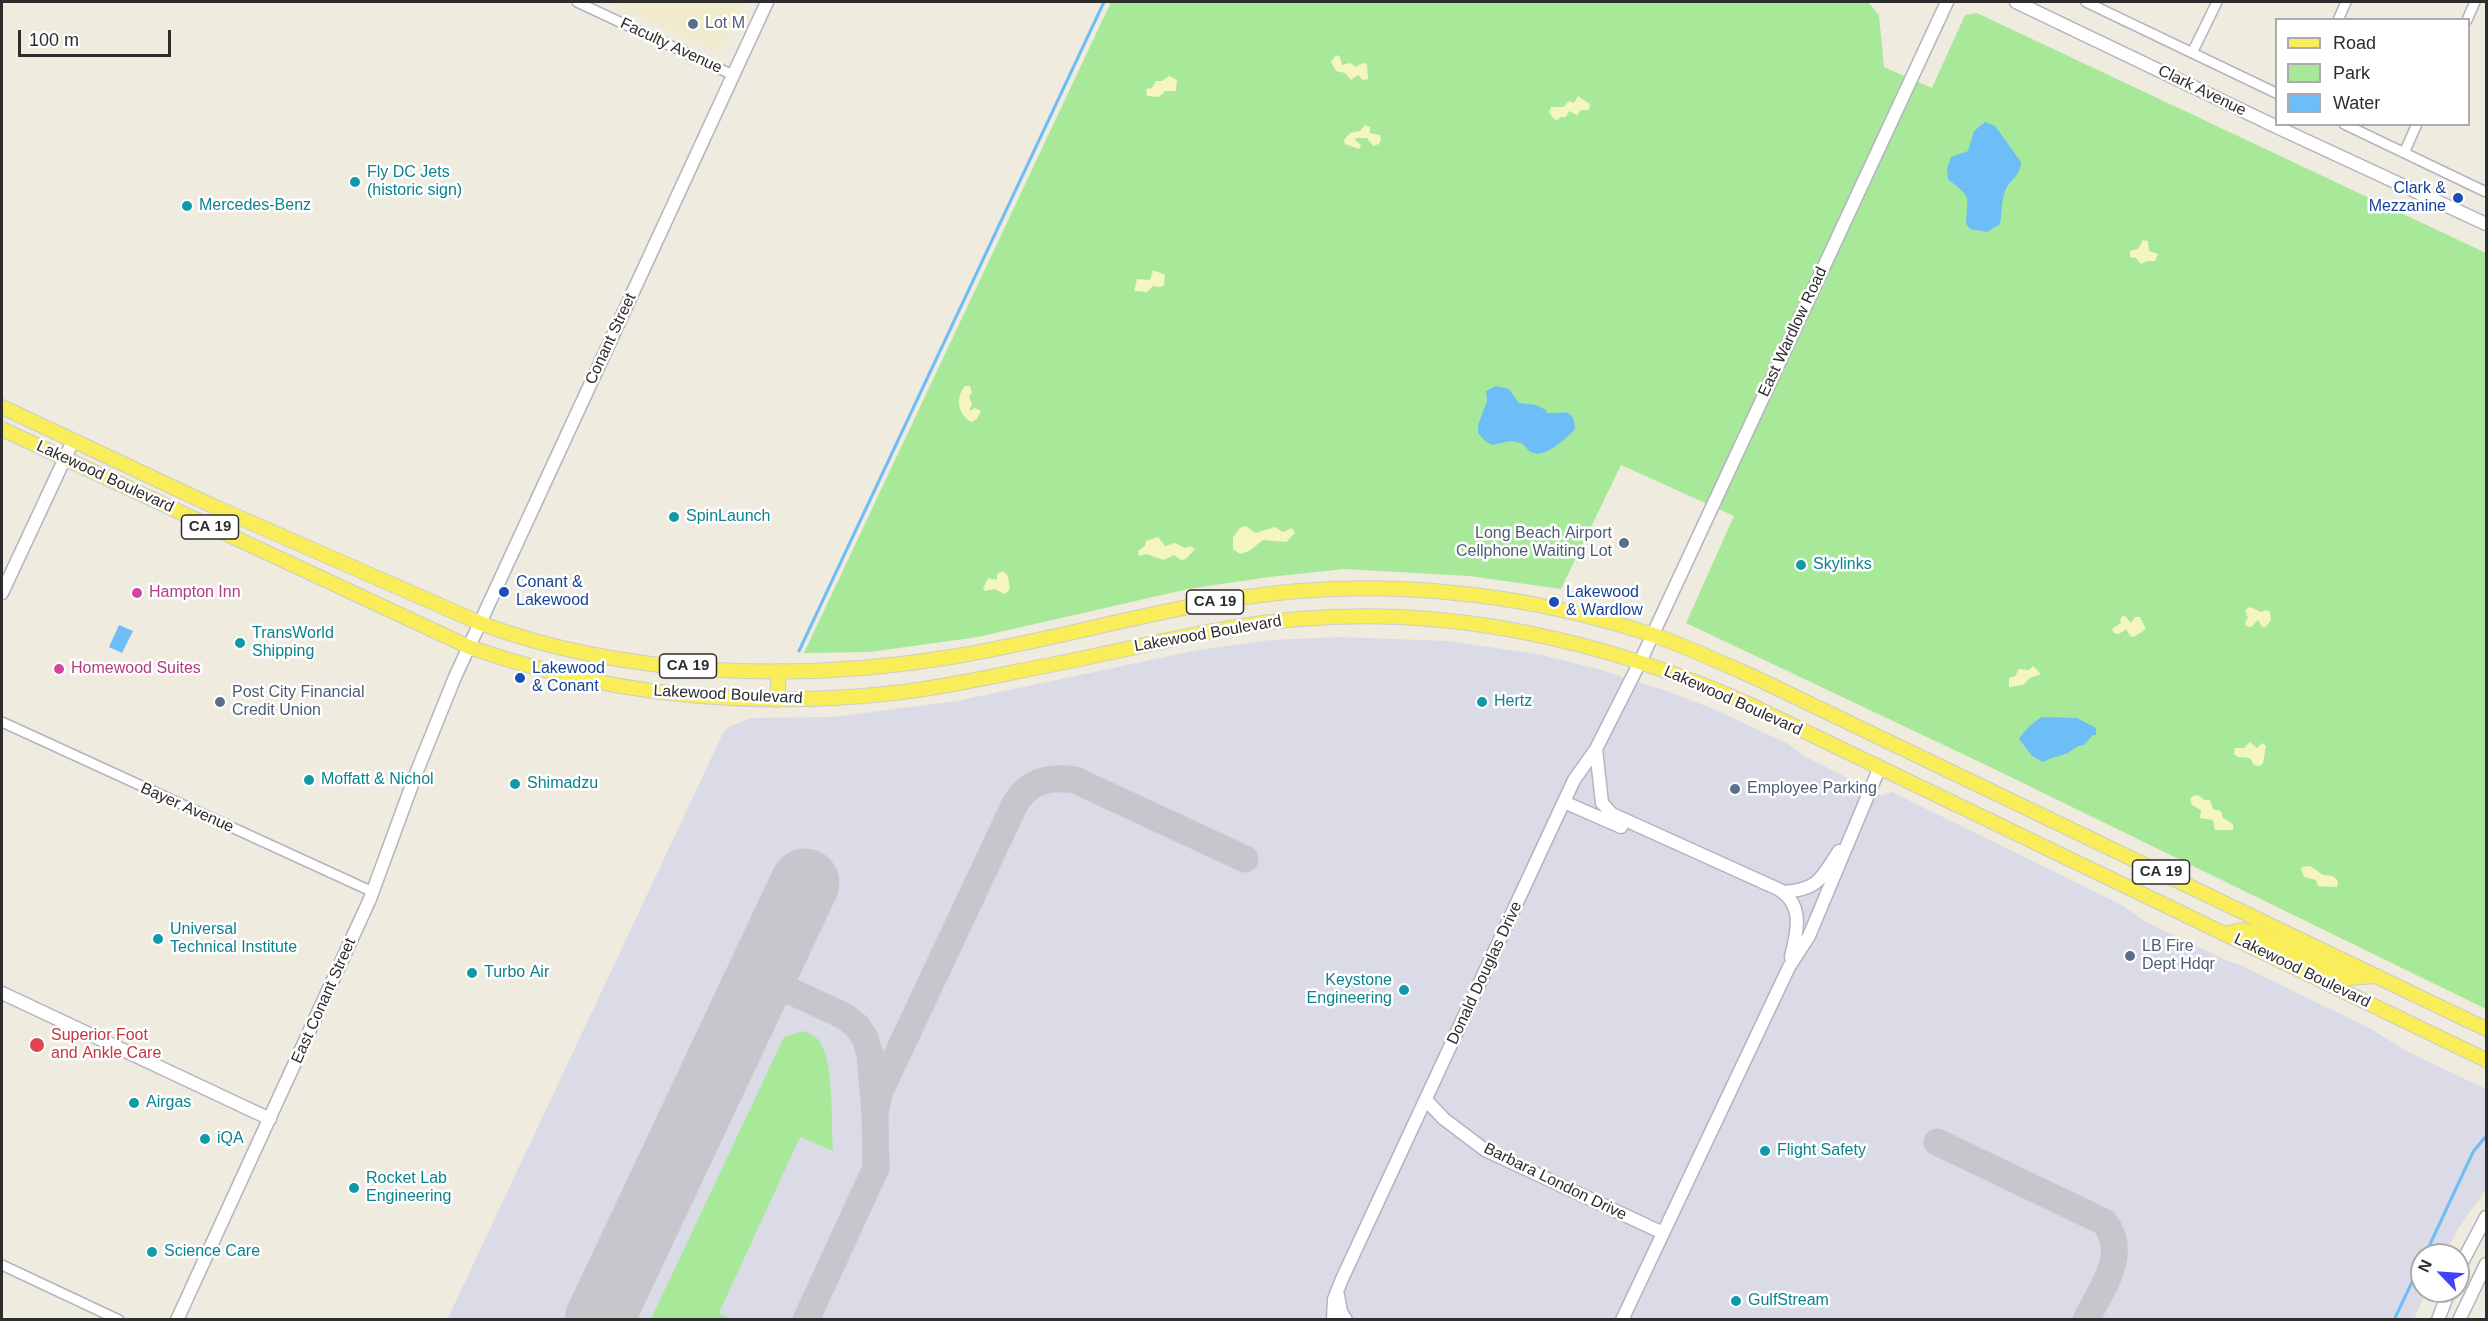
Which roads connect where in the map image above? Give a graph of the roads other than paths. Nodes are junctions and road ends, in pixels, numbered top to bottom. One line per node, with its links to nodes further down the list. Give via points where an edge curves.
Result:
1 (577, 2): 12 (street, Faculty Avenue)
2 (767, 2): 12 (street, Conant Street)
3 (1947, 2): 25 (street, East Wardlow Road)
4 (2016, 2): 18 (street, Clark Avenue)
5 (2087, 2): 11 (street, Clark Avenue)
6 (2217, 2): 11 (street)
7 (2346, 2): 9 (street)
8 (2475, 2): 10 (street)
9 (2339, 18)
10 (2468, 18)
11 (2192, 53): 13 (street, Clark Avenue)
12 (733, 75): 24 (street, Conant Street)
13 (2275, 92)
14 (2348, 126): 16 (street)
15 (2416, 126): 16 (street)
16 (2404, 153): 17 (street)
17 (2487, 192)
18 (2487, 224)
19 (2, 407): 21 (main road, Lakewood Boulevard / CA 19)
20 (2, 429): 22 (main road, Lakewood Boulevard / CA 19)
21 (73, 441): 22 (street); 24 (main road, Lakewood Boulevard / CA 19)
22 (64, 459): 23 (street); 26 (main road, Lakewood Boulevard / CA 19)
23 (2, 593)
24 (480, 623): 26 (street, Conant Street); 28 (main road, Lakewood Boulevard / CA 19, via 513,635 608,657 693,667)
25 (1652, 635): 27 (street, East Wardlow Road); 28 (main road, Lakewood Boulevard / CA 19, via 1533,605 1468,595 1380,589 1301,591 1179,608 954,657 893,665); 41 (main road, Lakewood Boulevard / CA 19, via 1756,678)
26 (469, 647): 29 (street, Conant Street); 30 (main road, Lakewood Boulevard / CA 19, via 518,664 612,686 692,697)
27 (1640, 662): 30 (main road, Lakewood Boulevard / CA 19, via 1591,646 1464,622 1379,616 1302,619 1184,635 896,693); 32 (street, Donald Douglas Drive); 33 (main road, Lakewood Boulevard / CA 19, via 1744,702)
28 (779, 671): 30 (main road)
29 (455, 677): 37 (street, East Conant Street)
30 (777, 700)
31 (2, 722): 37 (street, Bayer Avenue)
32 (1596, 749): 34 (street, Donald Douglas Drive); 35 (street, via 1602,803 1612,814)
33 (1879, 769): 36 (street); 39 (main road, Lakewood Boulevard / CA 19)
34 (1564, 802): 35 (street, via 1625,829); 45 (street, Donald Douglas Drive)
35 (1648, 832): 38 (street)
36 (1846, 843): 38 (street, via 1823,878 1811,888); 40 (street, via 1809,936)
37 (373, 892): 46 (street, East Conant Street)
38 (1783, 892): 40 (street, via 1792,901 1798,918)
39 (2225, 934): 41 (main road, via 2250,931 2348,978); 44 (main road, Lakewood Boulevard / CA 19)
40 (1789, 967): 48 (street)
41 (2377, 976): 43 (main road, Lakewood Boulevard / CA 19)
42 (2, 993): 46 (street)
43 (2487, 1029)
44 (2487, 1060)
45 (1426, 1100): 48 (street, Barbara London Drive, via 1485,1150); 52 (street, Donald Douglas Drive)
46 (270, 1119): 55 (street, East Conant Street)
47 (2487, 1217): 49 (street)
48 (1663, 1233): 58 (street)
49 (2470, 1248)
50 (2, 1264): 54 (street)
51 (2487, 1264): 60 (street)
52 (1338, 1288): 56 (street, Donald Douglas Drive); 57 (street, via 1338,1302)
53 (2444, 1303): 59 (street)
54 (119, 1320)
55 (177, 1320)
56 (1333, 1320)
57 (1346, 1320)
58 (1622, 1320)
59 (2438, 1320)
60 (2459, 1320)

